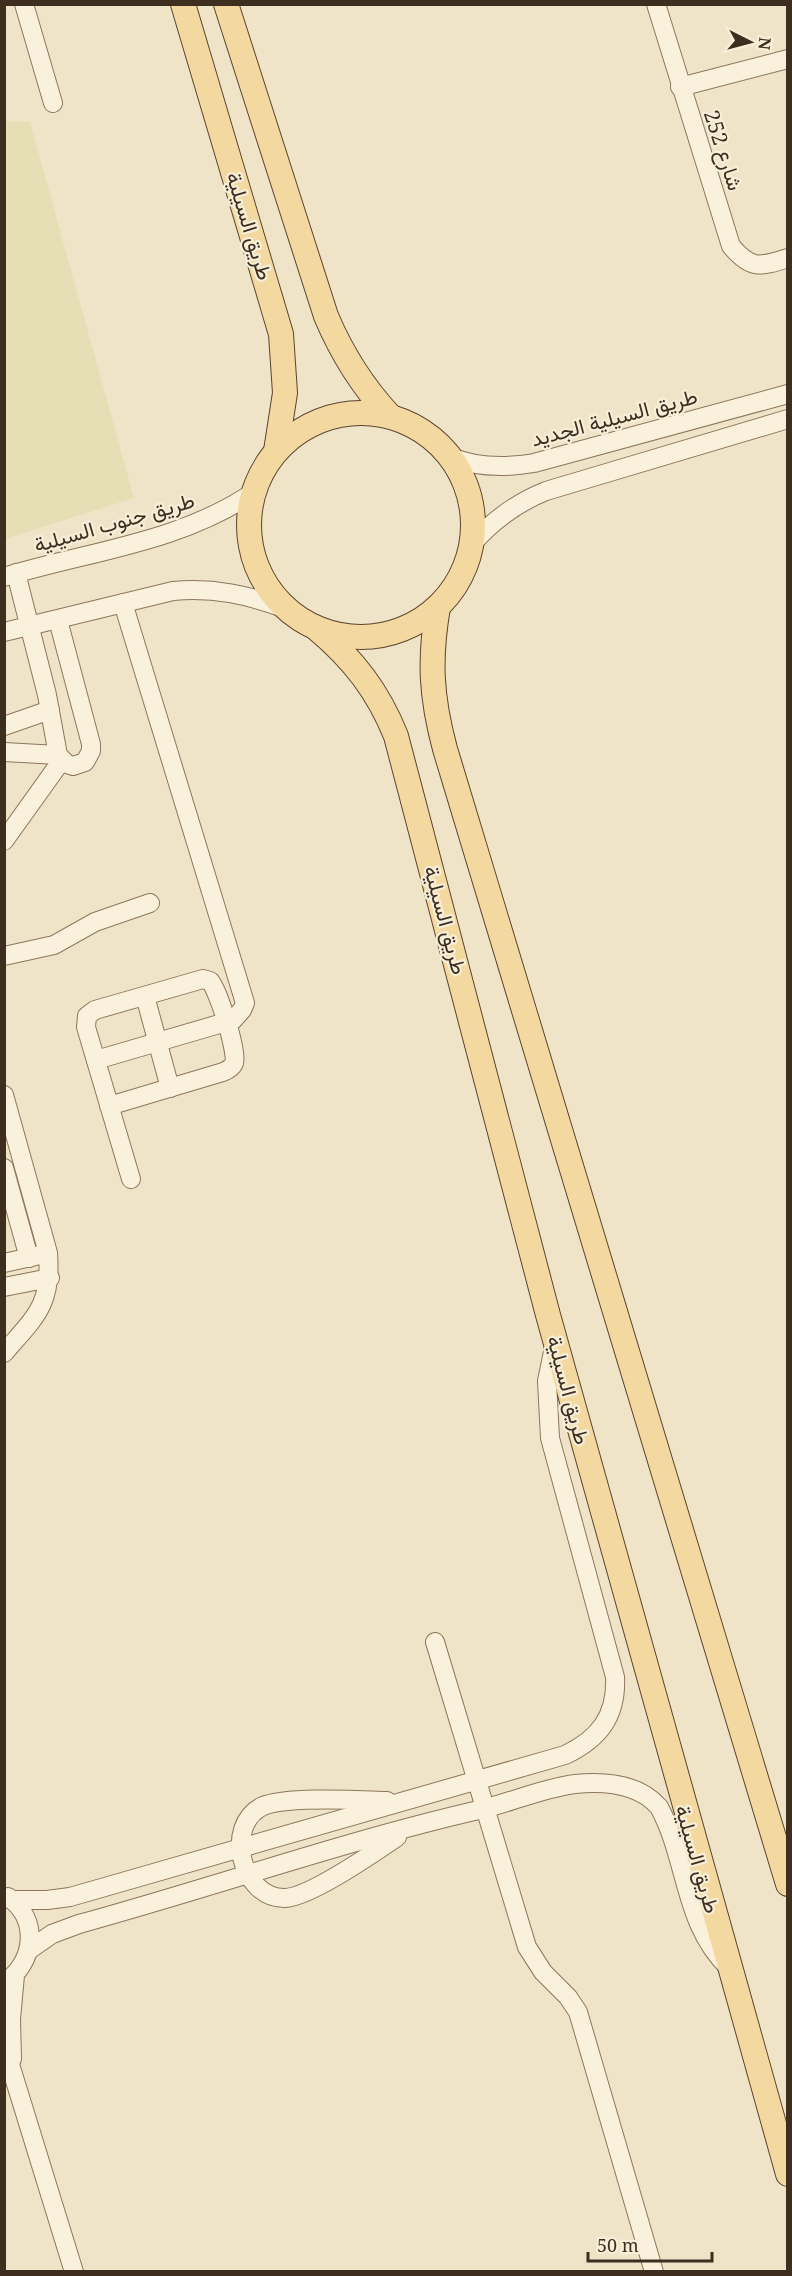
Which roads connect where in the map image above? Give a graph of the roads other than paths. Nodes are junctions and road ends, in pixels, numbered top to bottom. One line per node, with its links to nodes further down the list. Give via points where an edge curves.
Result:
1 (24, 4): 7 (street)
2 (183, 4): 14 (main road, طريق السيلية, via 281,334 285,393)
3 (226, 4): 10 (main road, طريق السيلية, via 331,327 359,380)
4 (656, 4): 6 (street, شارع 252)
5 (788, 59): 6 (street)
6 (680, 87): 8 (street, شارع 252, via 731,246 742,261 761,267)
7 (54, 103)
8 (788, 258)
9 (788, 394): 15 (street, طريق السيلية الجديد, via 534,463 495,467)
10 (390, 416): 14 (main road, via 340,414 295,434); 15 (main road, via 413,424)
11 (788, 419): 12 (street)
12 (751, 430): 13 (street); 17 (street, via 546,491 513,507)
13 (788, 433)
14 (276, 452): 16 (main road)
15 (451, 457): 17 (main road, via 468,489 474,526)
16 (254, 492): 18 (street, طريق جنوب السيلية, via 186,529); 21 (main road, via 250,543 257,567)
17 (472, 544): 20 (main road, via 454,589)
18 (10, 575): 23 (street)
19 (123, 603): 21 (street, via 196,589 242,594); 22 (street); 34 (street, via 242,990)
20 (438, 607): 24 (main road, via 417,623 367,638 341,636); 56 (main road, via 431,679 445,749)
21 (287, 609): 24 (main road)
22 (58, 620): 23 (street); 29 (street, via 91,751 79,765 73,766)
23 (31, 626): 25 (street); 26 (street)
24 (316, 628): 47 (main road, طريق السيلية, via 362,672 396,736)
25 (4, 632)
26 (50, 710): 27 (street); 29 (street)
27 (4, 726)
28 (4, 752): 29 (street)
29 (60, 758): 30 (street)
30 (4, 841)
31 (150, 903): 32 (street, via 94,922 54,945)
32 (4, 956)
33 (146, 996): 34 (street, via 206,979 214,986); 35 (street); 36 (street, via 95,1010 87,1016 86,1027)
34 (224, 1016): 35 (street); 37 (street, via 235,1058 232,1066)
35 (158, 1042): 36 (street); 37 (street)
36 (96, 1060): 39 (street)
37 (170, 1088): 39 (street)
38 (4, 1095): 42 (street)
39 (109, 1106): 41 (street)
40 (4, 1168): 43 (street)
41 (131, 1179)
42 (48, 1253): 43 (street); 45 (street)
43 (29, 1258): 44 (street)
44 (4, 1263)
45 (50, 1278): 46 (street); 48 (street, via 37,1315)
46 (4, 1287)
47 (555, 1340): 50 (street, via 547,1381 550,1438 613,1664 615,1701 608,1721 587,1744 565,1755); 59 (main road, طريق السيلية)
48 (4, 1353)
49 (435, 1642): 50 (street)
50 (476, 1781): 51 (street); 52 (street)
51 (403, 1802): 54 (street); 54 (street, via 271,1804 256,1810 245,1823)
52 (485, 1808): 53 (street); 59 (street, via 578,1784 625,1786 645,1793 664,1816 700,1930); 67 (street, via 527,1947 578,2012)
53 (410, 1827): 55 (street); 55 (street, via 296,1896 270,1895)
54 (241, 1848): 55 (street); 57 (street, via 70,1897)
55 (248, 1876): 58 (street, via 66,1929)
56 (788, 1884)
57 (8, 1897): 58 (street, via 26,1917)
58 (29, 1950): 60 (street)
59 (729, 1968): 63 (main road, طريق السيلية)
60 (10, 1979): 62 (street)
61 (4, 2045): 62 (street)
62 (12, 2064): 66 (street)
63 (762, 2083): 64 (main road); 65 (main road, طريق السيلية)
64 (788, 2122)
65 (788, 2174)
66 (74, 2271)
67 (654, 2271)

